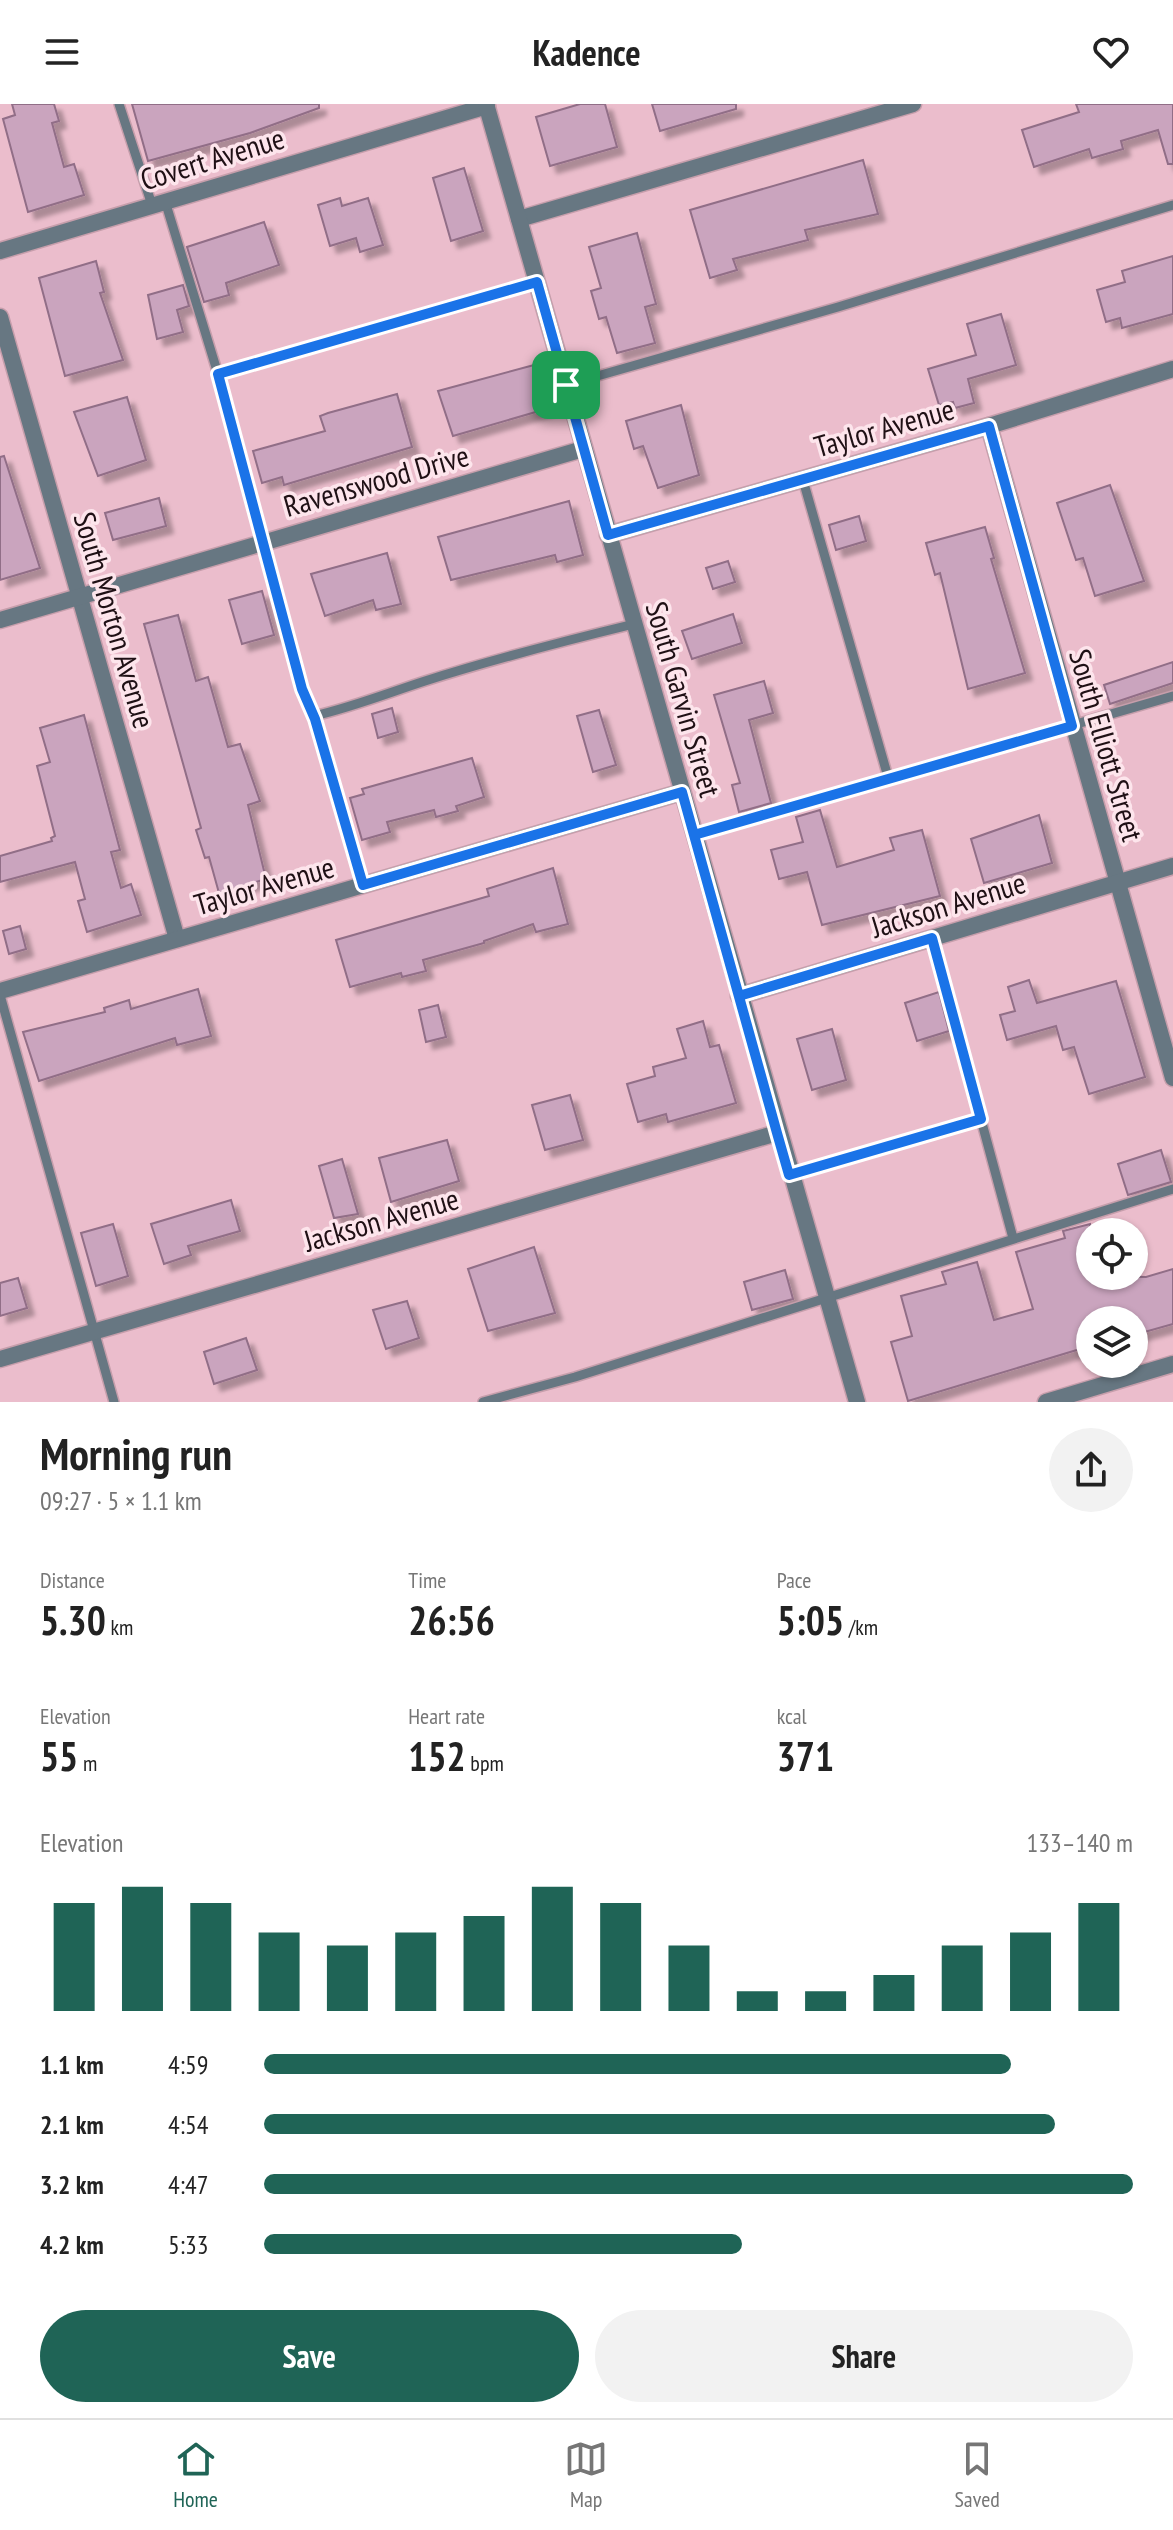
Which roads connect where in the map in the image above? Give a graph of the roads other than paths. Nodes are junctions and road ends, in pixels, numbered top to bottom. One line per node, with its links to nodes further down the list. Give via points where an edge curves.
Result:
1 (119, 104): 4 (lane)
2 (913, 104): 6 (street)
3 (486, 105): 4 (street, Covert Avenue); 6 (street, South Garvin Street)
4 (159, 203): 7 (street, Covert Avenue); 11 (lane)
5 (1173, 205): 12 (lane)
6 (519, 219): 8 (street, South Garvin Street)
7 (0, 251)
8 (537, 282): 11 (lane); 12 (street, South Garvin Street)
9 (0, 317): 18 (street, South Morton Avenue)
10 (1173, 369): 13 (street, Taylor Avenue)
11 (218, 374): 17 (lane)
12 (566, 385): 14 (street, South Garvin Street)
13 (989, 426): 15 (street, Taylor Avenue); 23 (street, South Elliott Street)
14 (583, 449): 16 (street, South Garvin Street); 17 (street, Ravenswood Drive)
15 (803, 480): 16 (street, Taylor Avenue); 24 (lane)
16 (608, 535): 20 (street, South Garvin Street)
17 (264, 542): 18 (street, Ravenswood Drive); 22 (lane, via 302,689)
18 (79, 596): 19 (street, Ravenswood Drive); 31 (street, South Morton Avenue)
19 (0, 620)
20 (634, 624): 22 (lane); 25 (street, South Garvin Street)
21 (1173, 696): 23 (lane)
22 (314, 716): 29 (lane)
23 (1072, 726): 24 (lane); 28 (street, South Elliott Street)
24 (888, 777): 26 (lane)
25 (682, 792): 26 (street, South Garvin Street); 29 (street, Taylor Avenue)
26 (694, 835): 33 (street, South Garvin Street)
27 (1173, 866): 28 (street, Jackson Avenue)
28 (1117, 882): 30 (street, Jackson Avenue); 34 (street, South Elliott Street)
29 (363, 885): 31 (street, Taylor Avenue)
30 (932, 938): 33 (street, Jackson Avenue); 35 (lane)
31 (177, 939): 32 (street, Taylor Avenue)
32 (0, 993): 41 (lane)
33 (739, 996): 36 (street, South Garvin Street)
34 (1173, 1078)
35 (981, 1119): 37 (lane); 39 (lane)
36 (777, 1133): 37 (street, South Garvin Street); 41 (street, Jackson Avenue)
37 (789, 1175): 40 (street, South Garvin Street)
38 (1173, 1189): 39 (lane)
39 (1013, 1238): 40 (lane)
40 (824, 1296): 45 (lane); 46 (street, South Garvin Street)
41 (96, 1331): 42 (street, Jackson Avenue); 44 (lane)
42 (0, 1359)
43 (1173, 1364): 47 (street)
44 (114, 1402)
45 (483, 1402)
46 (857, 1402)
47 (1046, 1402)

